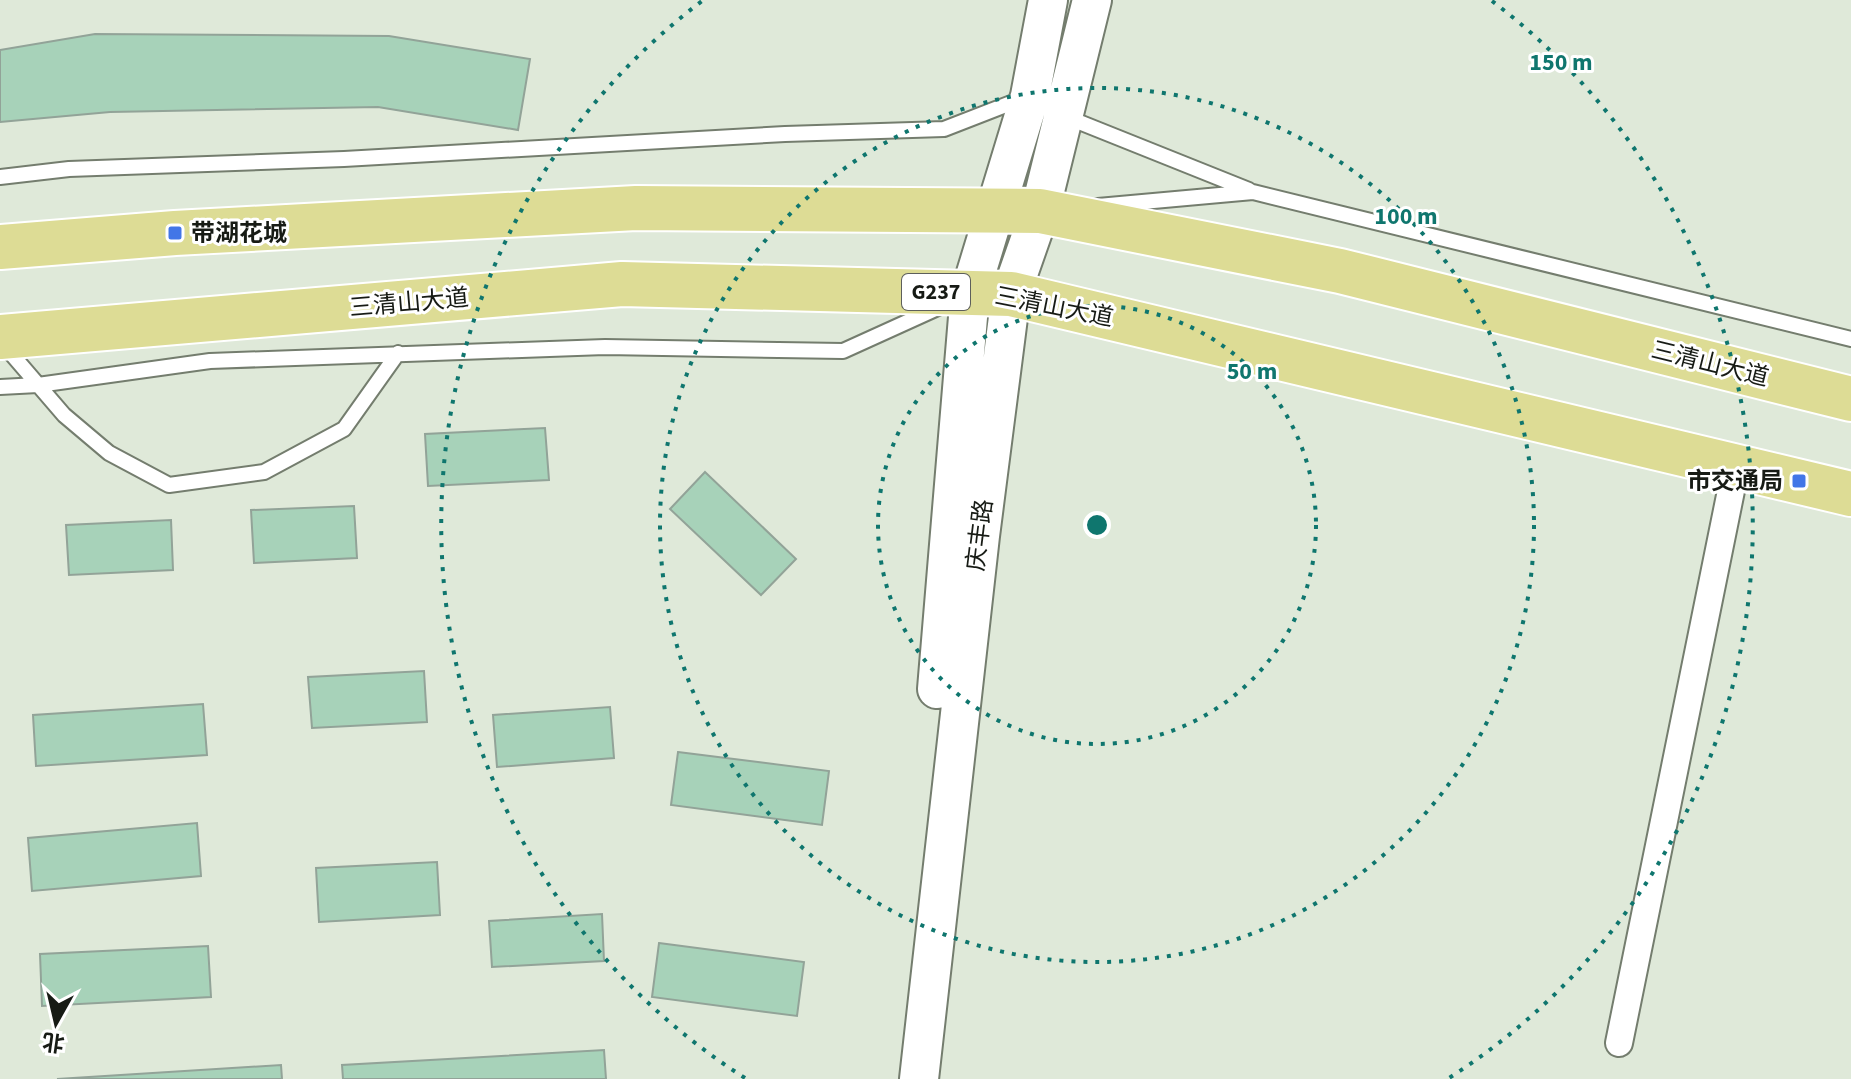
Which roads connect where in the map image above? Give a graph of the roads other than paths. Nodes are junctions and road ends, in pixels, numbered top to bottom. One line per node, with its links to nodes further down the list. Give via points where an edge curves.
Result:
1 (1048, 0): 3 (main road)
2 (1092, 0): 3 (main road, 庆丰路)
3 (1054, 93): 4 (lane, via 944,129 69,169); 5 (lane); 6 (main road); 7 (main road, 庆丰路)
4 (0, 177)
5 (1253, 192): 7 (lane); 11 (lane)
6 (994, 210): 7 (highway, 三清山大道); 8 (highway, 三清山大道, via 636,208); 9 (main road)
7 (1040, 211): 9 (main road, 庆丰路); 15 (highway, 三清山大道, via 1340,271)
8 (0, 247)
9 (991, 294): 10 (highway, 三清山大道 / G237, via 622,284); 12 (lane, via 843,351 605,347); 16 (highway, 三清山大道 / G237); 19 (main road, via 938,682); 20 (main road, 庆丰路, via 978,551)
10 (0, 339): 13 (lane)
11 (1851, 339)
12 (398, 353): 13 (lane, via 210,361); 13 (lane, via 344,429 264,472 169,485 109,453)
13 (38, 385): 14 (lane)
14 (0, 387)
15 (1851, 399)
16 (1736, 466): 17 (highway, 三清山大道 / G237); 18 (street)
17 (1851, 494)
18 (1619, 1043)
19 (893, 1079)
20 (919, 1079)

